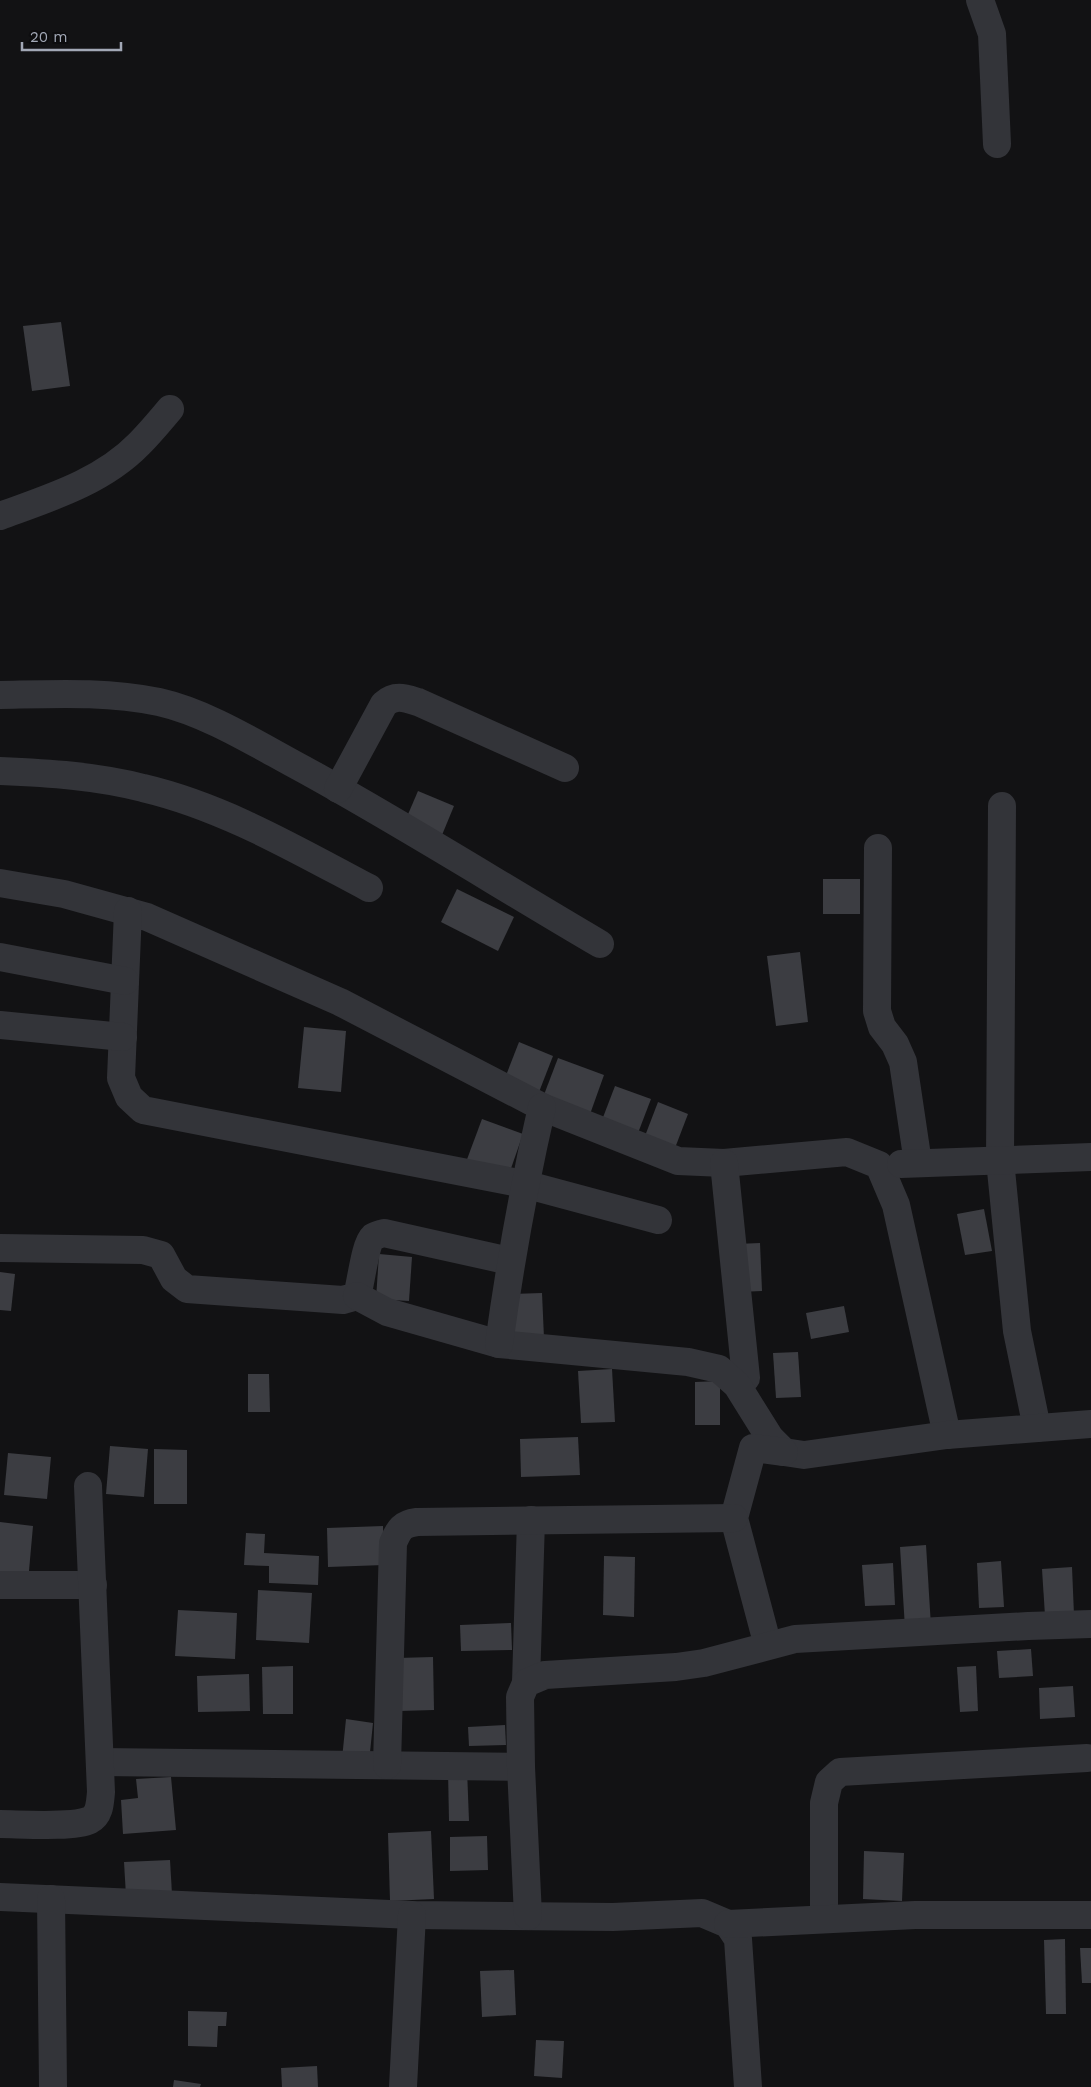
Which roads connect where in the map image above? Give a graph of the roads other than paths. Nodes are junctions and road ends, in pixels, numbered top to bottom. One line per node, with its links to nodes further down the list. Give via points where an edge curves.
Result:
1 (980, 0): 2 (street, via 992,34)
2 (997, 144)
3 (170, 409): 4 (street, via 139,445 106,471 72,489)
4 (0, 516)
5 (0, 694): 8 (street, via 72,693 122,696 160,703 197,714)
6 (565, 768): 8 (street, via 418,702 397,696 384,704)
7 (0, 771): 12 (street, via 87,777 144,788 209,809 266,833)
8 (338, 789): 14 (street)
9 (1002, 806): 21 (street)
10 (878, 848): 23 (street, via 877,1011 882,1027 903,1062)
11 (0, 883): 13 (street, via 64,894)
12 (369, 888)
13 (128, 911): 16 (street); 19 (street, via 147,916 340,1002)
14 (600, 944)
15 (0, 957): 16 (street)
16 (125, 981): 18 (street)
17 (0, 1025): 18 (street)
18 (123, 1037): 25 (street, via 121,1078 129,1098 143,1110)
19 (542, 1107): 22 (street, via 678,1161); 25 (street)
20 (1091, 1157): 21 (street)
21 (1000, 1160): 23 (street); 33 (street, via 1017,1331)
22 (724, 1163): 24 (street, via 847,1152); 31 (street)
23 (918, 1163): 24 (street)
24 (879, 1165): 34 (street, via 896,1205)
25 (524, 1184): 26 (street); 28 (street)
26 (658, 1220)
27 (0, 1248): 29 (street, via 143,1250 161,1255 174,1279 187,1289 343,1300)
28 (510, 1261): 29 (street, via 384,1233 373,1238 366,1249 362,1282); 30 (street)
29 (356, 1296): 30 (street, via 387,1312)
30 (499, 1344): 35 (street, via 688,1362 719,1369 737,1385 770,1438)
31 (746, 1378)
32 (1091, 1424): 33 (street)
33 (1037, 1428): 34 (street)
34 (947, 1435): 35 (street, via 804,1455)
35 (784, 1452): 37 (street, via 753,1448)
36 (88, 1486): 40 (street)
37 (734, 1518): 38 (street); 42 (street)
38 (531, 1520): 43 (street); 46 (street, via 417,1522 406,1523 399,1528 394,1543)
39 (0, 1585): 40 (street)
40 (93, 1585): 45 (street)
41 (1091, 1624): 43 (street, via 795,1639 704,1663 545,1675)
42 (764, 1631)
43 (526, 1682): 47 (street, via 520,1697)
44 (1087, 1758): 54 (street, via 840,1772 829,1782 824,1803)
45 (100, 1762): 46 (street); 48 (street, via 101,1792 98,1811 91,1820 73,1824)
46 (387, 1765): 47 (street)
47 (520, 1767): 53 (street)
48 (0, 1824)
49 (0, 1897): 50 (street)
50 (51, 1899): 51 (street); 56 (street)
51 (412, 1915): 53 (street); 57 (street)
52 (1091, 1915): 54 (street, via 915,1915)
53 (528, 1916): 55 (street, via 702,1913)
54 (824, 1920): 55 (street)
55 (728, 1924): 58 (street, via 738,1940)
56 (53, 2087)
57 (403, 2087)
58 (748, 2087)

